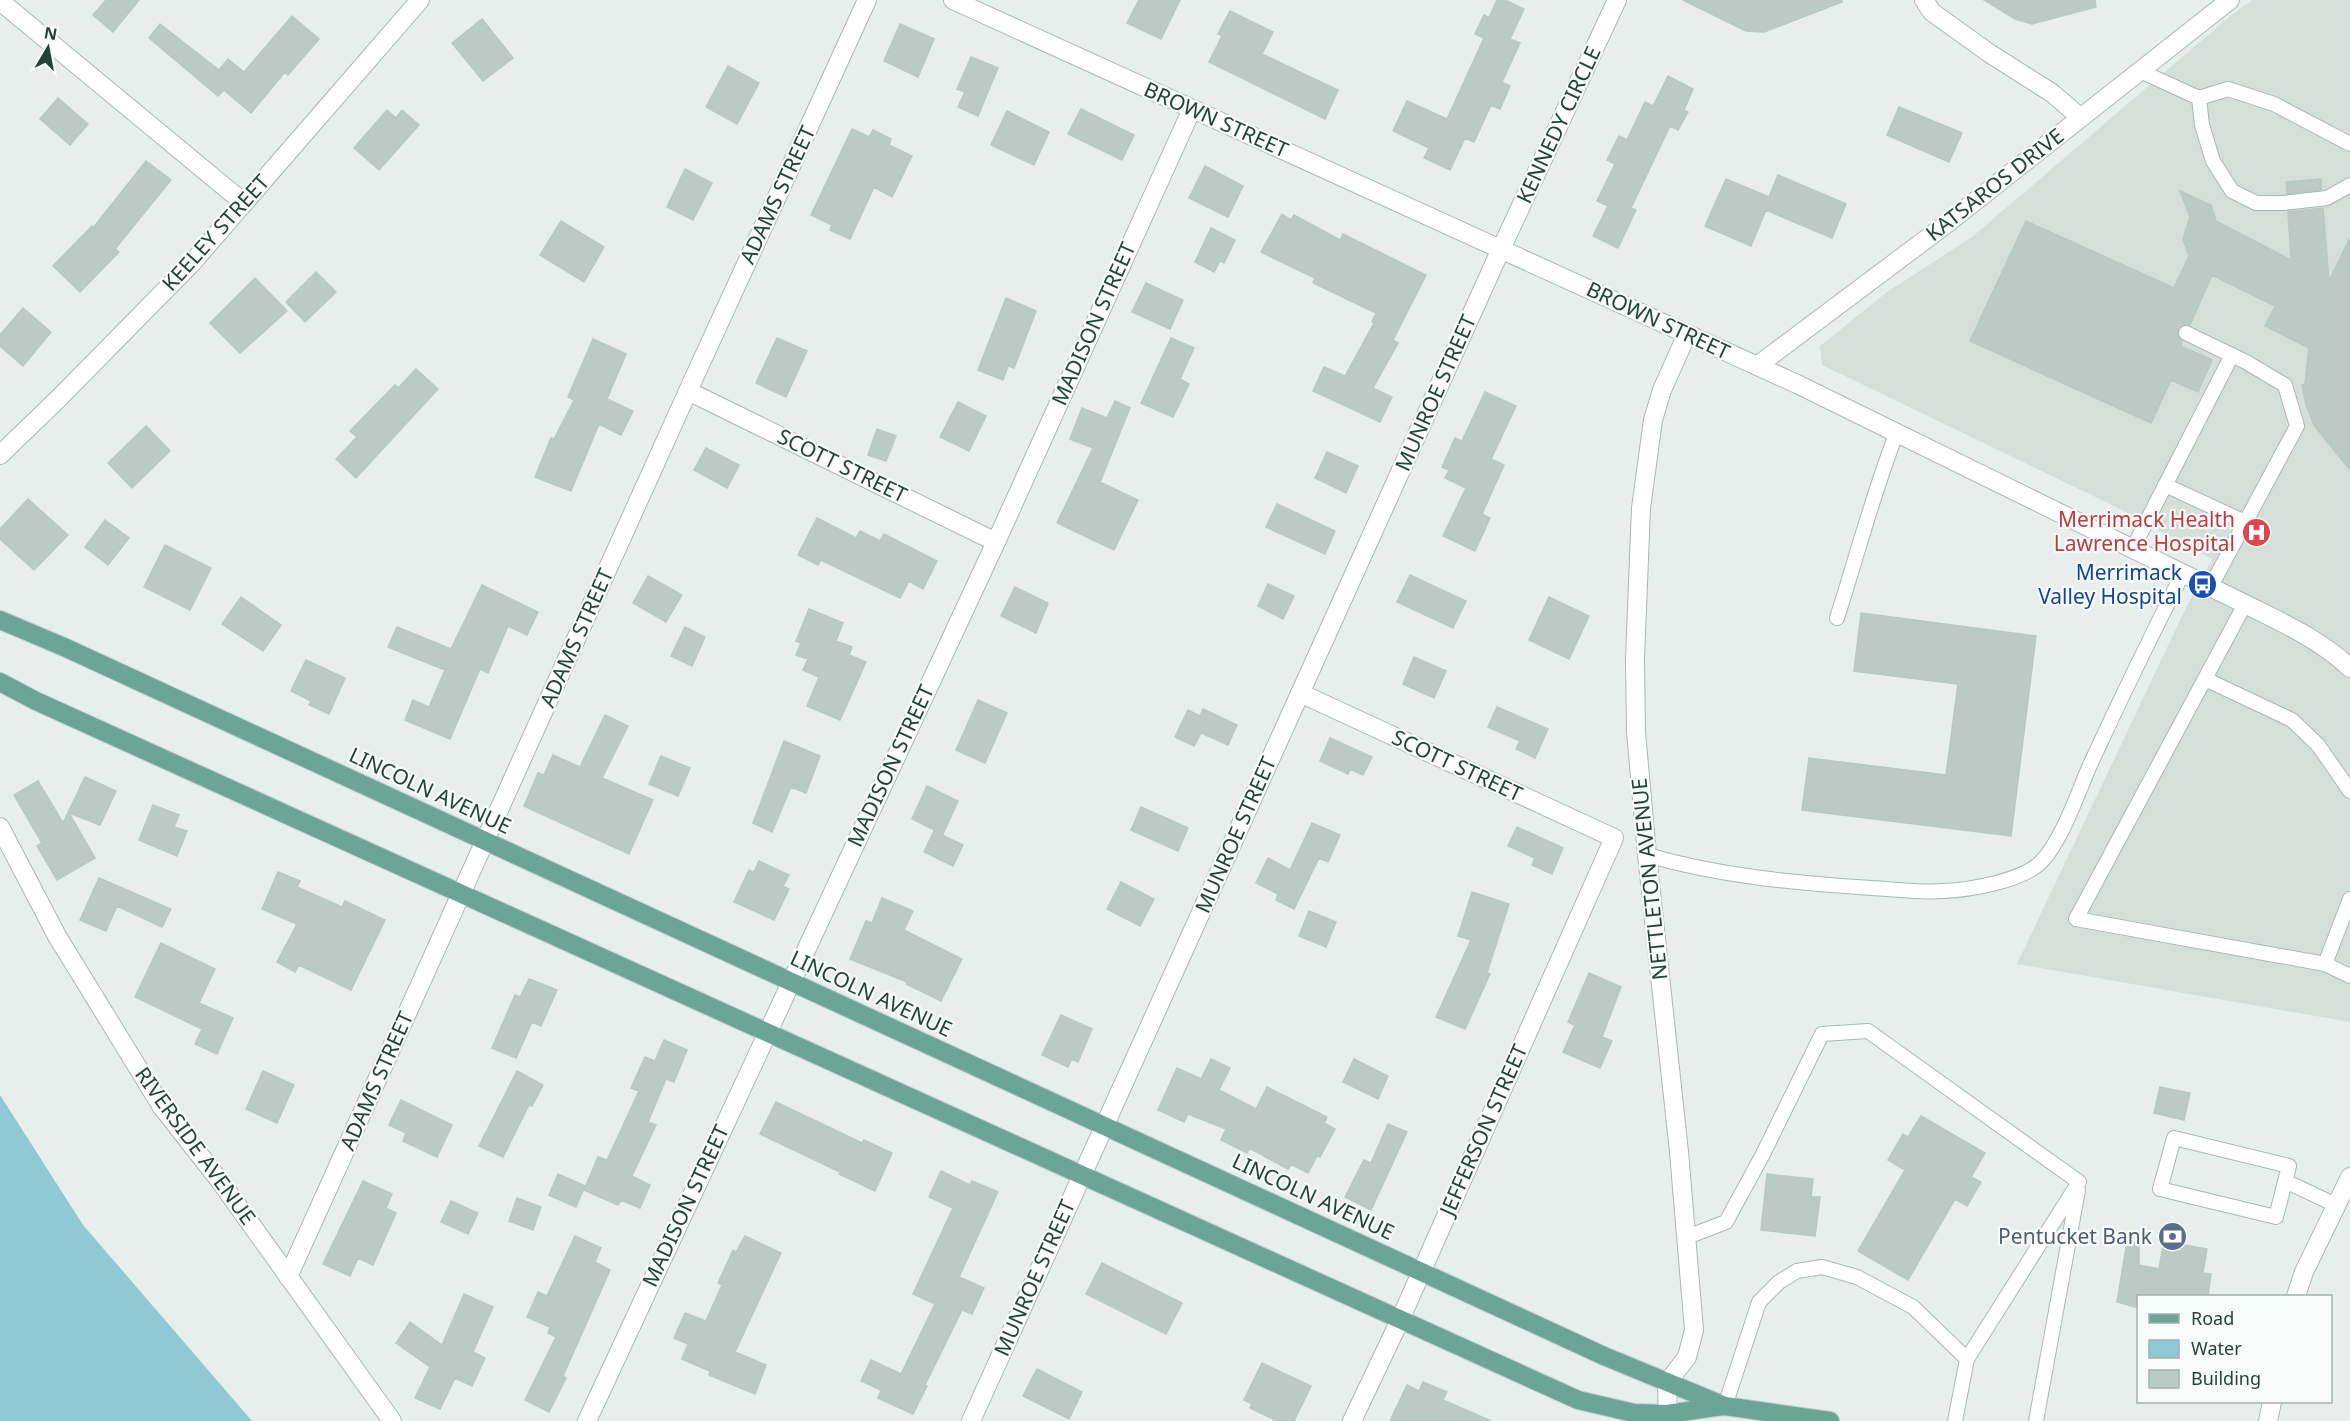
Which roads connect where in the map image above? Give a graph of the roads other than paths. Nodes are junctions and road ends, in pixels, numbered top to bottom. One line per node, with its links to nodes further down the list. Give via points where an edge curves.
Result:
1 (420, 0): 14 (street, KEELEY STREET)
2 (867, 0): 20 (street, ADAMS STREET)
3 (953, 0): 10 (street, BROWN STREET)
4 (1617, 0): 15 (street, KENNEDY CIRCLE)
5 (1924, 0): 11 (street, via 1932,12 2052,93)
6 (2230, 0): 8 (street, KATSAROS DRIVE)
7 (0, 1): 14 (street)
8 (2139, 71): 9 (lane); 11 (street, KATSAROS DRIVE)
9 (2199, 98): 12 (lane, via 2228,90 2274,104); 13 (lane, via 2213,161 2232,191 2256,203 2283,203 2326,198)
10 (1192, 109): 15 (street, BROWN STREET); 25 (street, MADISON STREET)
11 (2081, 118): 19 (street, KATSAROS DRIVE)
12 (2350, 144)
13 (2350, 185)
14 (244, 203): 22 (street, KEELEY STREET, via 191,264)
15 (1501, 249): 17 (street, BROWN STREET); 35 (street, MUNROE STREET)
16 (2186, 333): 18 (lane)
17 (1687, 334): 19 (street, BROWN STREET); 40 (street, NETTLETON AVENUE, via 1653,420 1641,508 1635,659)
18 (2232, 355): 23 (lane); 24 (lane, via 2285,385 2297,426)
19 (1757, 366): 21 (street, BROWN STREET)
20 (688, 391): 25 (street, SCOTT STREET); 39 (street, ADAMS STREET)
21 (1897, 432): 26 (street, BROWN STREET); 30 (lane)
22 (0, 455)
23 (2165, 484): 24 (lane); 26 (lane)
24 (2245, 522): 28 (lane)
25 (996, 542): 45 (street, MADISON STREET)
26 (2133, 548): 27 (street, BROWN STREET)
27 (2183, 573): 28 (street, BROWN STREET); 40 (lane, via 2056,842 2030,870 1973,889 1940,892 1735,875)
28 (2211, 586): 29 (street, BROWN STREET)
29 (2245, 604): 32 (street, BROWN STREET, via 2298,631); 33 (lane)
30 (1837, 618)
31 (0, 620): 39 (main road, LINCOLN AVENUE)
32 (2350, 668)
33 (2205, 679): 36 (lane, via 2292,720 2318,745); 43 (lane, via 2076,920)
34 (0, 682): 41 (main road, LINCOLN AVENUE)
35 (1300, 693): 38 (street, SCOTT STREET); 47 (street, MUNROE STREET)
36 (2350, 791)
37 (0, 827): 55 (street, RIVERSIDE AVENUE, via 57,936 162,1107)
38 (1614, 838): 54 (street, JEFFERSON STREET)
39 (486, 841): 41 (street, ADAMS STREET); 45 (main road, LINCOLN AVENUE)
40 (1647, 855): 53 (street, NETTLETON AVENUE)
41 (462, 894): 46 (main road, LINCOLN AVENUE); 55 (street, ADAMS STREET)
42 (2350, 899): 43 (lane)
43 (2325, 964): 44 (lane)
44 (2350, 976)
45 (790, 981): 46 (street, MADISON STREET); 47 (main road, LINCOLN AVENUE)
46 (766, 1032): 48 (main road, LINCOLN AVENUE); 64 (street, MADISON STREET)
47 (1104, 1125): 48 (street, MUNROE STREET); 54 (main road, LINCOLN AVENUE)
48 (1082, 1175): 57 (main road, LINCOLN AVENUE); 65 (street, MUNROE STREET)
49 (2350, 1177): 52 (street)
50 (2285, 1181): 50 (lane, via 2289,1166 2174,1138 2160,1189 2276,1216); 52 (lane)
51 (2079, 1182): 53 (lane, via 1868,1031 1822,1034 1725,1222); 58 (lane); 69 (lane)
52 (2343, 1208): 56 (street, via 2304,1272)
53 (1686, 1237): 59 (street, NETTLETON AVENUE, via 1694,1330 1688,1357)
54 (1422, 1271): 57 (street, JEFFERSON STREET); 59 (main road, LINCOLN AVENUE)
55 (288, 1277): 63 (street, RIVERSIDE AVENUE)
56 (2296, 1295)
57 (1400, 1320): 62 (main road, LINCOLN AVENUE, via 1578,1400); 66 (street, JEFFERSON STREET)
58 (1967, 1359): 61 (lane, via 1913,1307 1857,1277 1822,1267 1797,1271 1759,1302); 68 (lane)
59 (1667, 1383): 61 (main road, LINCOLN AVENUE); 62 (street)
60 (2272, 1403): 70 (street)
61 (1725, 1406): 62 (main road, LINCOLN AVENUE); 67 (main road, LINCOLN AVENUE)
62 (1668, 1417)
63 (392, 1421)
64 (587, 1421)
65 (971, 1421)
66 (1352, 1421)
67 (1830, 1421)
68 (1956, 1421)
69 (2036, 1421)
70 (2268, 1421)

